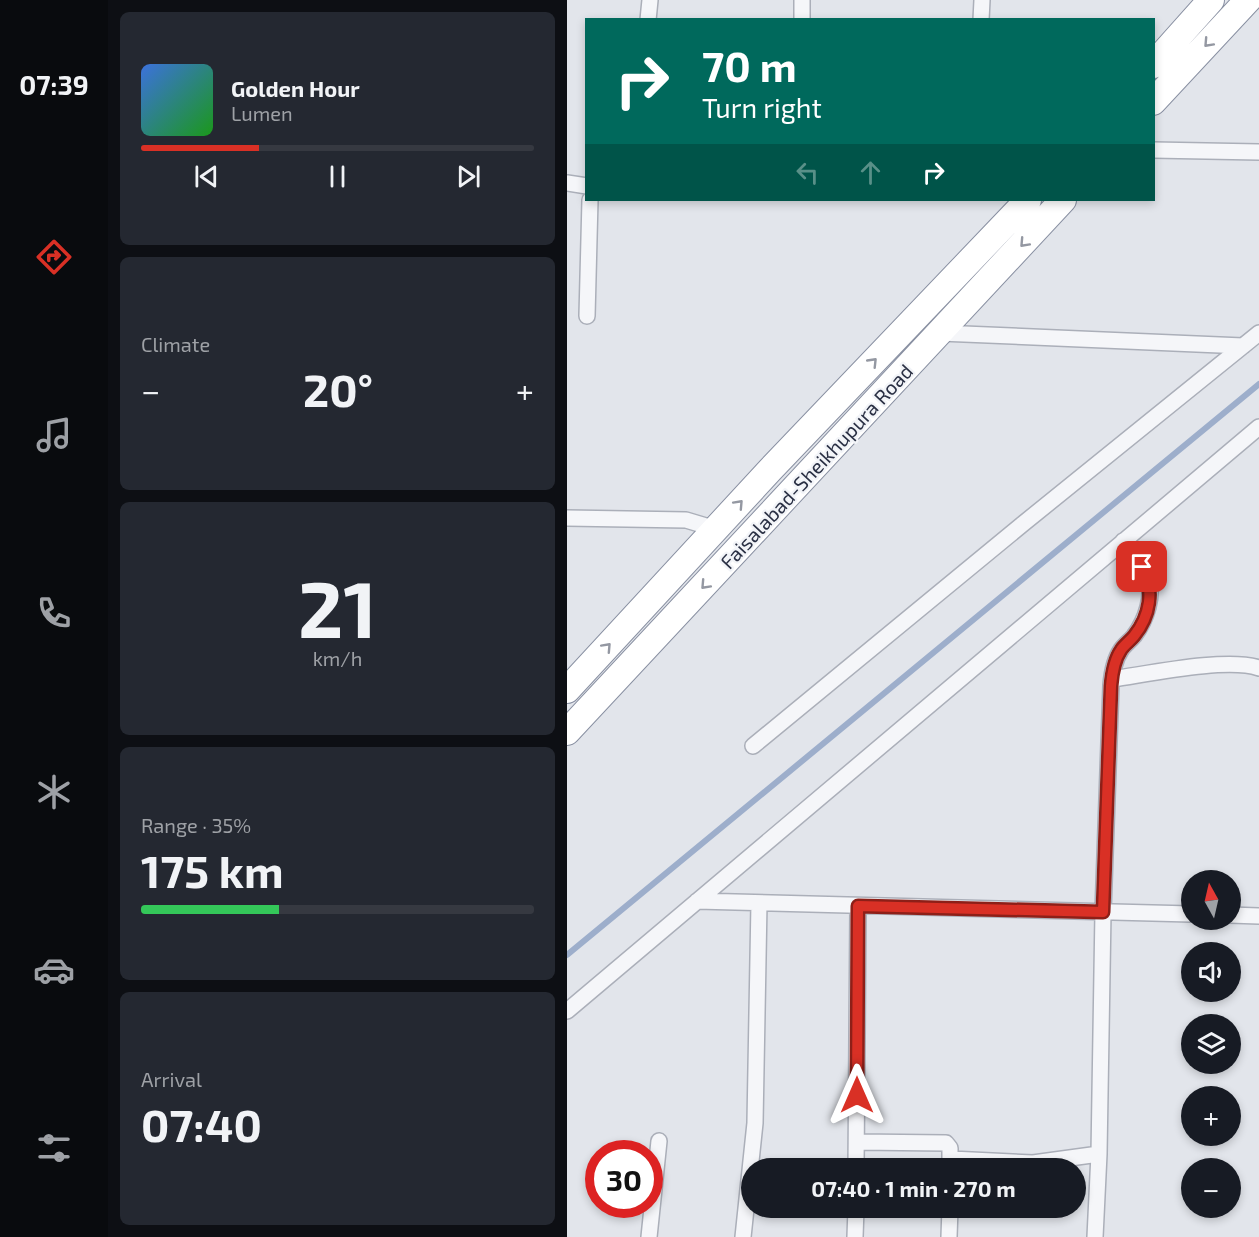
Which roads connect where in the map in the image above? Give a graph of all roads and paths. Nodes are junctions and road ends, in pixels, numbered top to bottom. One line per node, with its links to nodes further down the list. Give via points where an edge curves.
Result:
1 (650, 0): 6 (street)
2 (802, 0): 7 (street)
3 (982, 0): 8 (street)
4 (1211, 0): 9 (highway)
5 (1248, 0): 10 (highway, one-way to 10)
6 (648, 18)
7 (802, 18)
8 (981, 18)
9 (1155, 63)
10 (1155, 100)
11 (1155, 150): 12 (street)
12 (1259, 152)
13 (567, 183): 14 (street)
14 (585, 186)
15 (590, 201): 18 (street)
16 (1027, 201): 24 (highway, Faisalabad-Sheikhupura Road, one-way to 16)
17 (1062, 201): 19 (highway, Faisalabad-Sheikhupura Road, one-way to 19)
18 (587, 316)
19 (941, 333): 21 (street); 29 (highway, Faisalabad-Sheikhupura Road, one-way to 29)
20 (1259, 333): 21 (street)
21 (1243, 346): 30 (street)
22 (1259, 427): 25 (street)
23 (567, 518): 24 (street, via 686,520)
24 (716, 529): 28 (highway, Faisalabad-Sheikhupura Road, one-way to 24)
25 (1123, 541): 27 (street, via 1142,567 1150,589 1146,615 1121,650); 31 (street)
26 (1259, 668): 27 (street, via 1214,665)
27 (1112, 679): 34 (street)
28 (567, 690)
29 (567, 732)
30 (753, 746)
31 (697, 901): 32 (street); 38 (street)
32 (759, 903): 33 (street); 48 (street, via 755,1123)
33 (858, 906): 34 (street); 39 (street)
34 (1103, 912): 35 (street); 40 (street)
35 (1181, 914)
36 (1241, 915): 37 (street)
37 (1259, 916)
38 (567, 1011)
39 (857, 1142): 41 (street); 42 (street, via 946,1143)
40 (1099, 1155): 43 (street); 51 (street)
41 (856, 1158)
42 (951, 1158)
43 (1074, 1158)
44 (651, 1218): 47 (street)
45 (856, 1218): 49 (street)
46 (950, 1218): 50 (street)
47 (649, 1237)
48 (743, 1237)
49 (855, 1237)
50 (949, 1237)
51 (1095, 1237)

